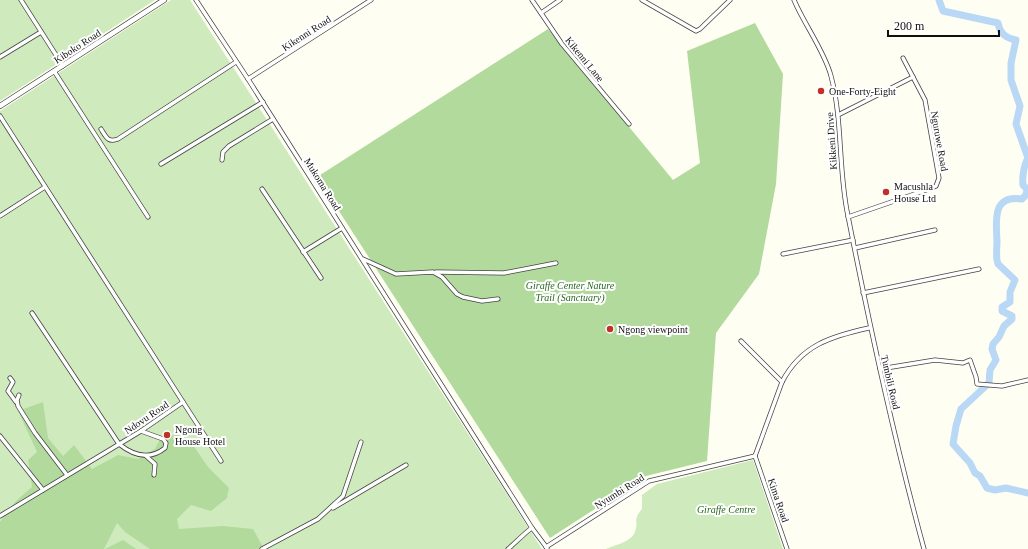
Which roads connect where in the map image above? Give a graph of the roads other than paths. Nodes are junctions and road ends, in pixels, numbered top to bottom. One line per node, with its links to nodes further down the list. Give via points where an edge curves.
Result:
1 (21, 0): 11 (street)
2 (164, 0): 15 (street, Kiboko Road)
3 (196, 0): 14 (street, Mukoma Road)
4 (371, 0): 18 (street, Kikenni Road)
5 (532, 0): 10 (street, Kikenni Lane)
6 (560, 0): 10 (street)
7 (642, 0): 8 (street, via 696,31)
8 (730, 0)
9 (794, 0): 21 (street, Kikkeni Drive, via 826,60)
10 (541, 13): 24 (street, Kikenni Lane, via 566,50)
11 (41, 32): 12 (street); 15 (street)
12 (0, 57)
13 (903, 58): 17 (street, Nguruwe Road)
14 (236, 62): 18 (street, Mukoma Road); 25 (street, via 118,139 108,140)
15 (63, 66): 16 (street, Kiboko Road)
16 (54, 71): 20 (street, Kiboko Road); 32 (street)
17 (913, 78): 21 (street); 31 (street, Nguruwe Road, via 925,100 938,183 932,188)
18 (248, 79): 19 (street, Mukoma Road)
19 (263, 102): 23 (street, Mukoma Road); 27 (street)
20 (0, 106)
21 (838, 115): 31 (street, Kikkeni Drive, via 840,169)
22 (0, 116): 28 (street, Ndovu Road)
23 (273, 119): 26 (street, via 229,146 223,152); 33 (street, Mukoma Road)
24 (629, 124)
25 (101, 129)
26 (222, 160)
27 (161, 164)
28 (45, 187): 30 (street); 54 (street, Ndovu Road)
29 (262, 189): 37 (street)
30 (0, 216)
31 (848, 217): 35 (street, Tumbili Road)
32 (148, 218)
33 (342, 228): 37 (street); 39 (street, Mukoma Road)
34 (935, 230): 36 (street)
35 (853, 240): 36 (street, Tumbili Road); 38 (street)
36 (855, 248): 44 (street, Tumbili Road)
37 (304, 252): 43 (street)
38 (783, 254)
39 (361, 258): 42 (street, via 396,274); 69 (street, Mukoma Road)
40 (556, 263): 42 (street, via 504,273)
41 (979, 269): 44 (street)
42 (433, 272): 45 (street, via 463,297 482,301)
43 (321, 278)
44 (863, 293): 47 (street, Tumbili Road)
45 (498, 299)
46 (32, 313): 59 (street)
47 (869, 328): 49 (street, Tumbili Road); 52 (street, via 823,340 796,362)
48 (741, 341): 52 (street)
49 (880, 369): 51 (street, via 935,360 963,363 970,360 976,383 1006,386); 74 (street, Tumbili Road)
50 (10, 378): 55 (street, via 13,382 8,391)
51 (1028, 380)
52 (782, 382): 61 (street)
53 (18, 395): 55 (street)
54 (182, 402): 56 (street, Ndovu Road); 62 (street)
55 (16, 403): 65 (street)
56 (141, 431): 59 (street, Ndovu Road); 60 (street, via 163,439 166,443 160,452)
57 (0, 436): 66 (street)
58 (361, 442): 67 (street, via 345,493)
59 (119, 444): 60 (street, via 126,450); 65 (street, Ndovu Road)
60 (146, 456): 64 (street, via 155,464)
61 (755, 456): 70 (street, Nyumbi Road, via 649,482); 73 (street, Kima Road)
62 (221, 461)
63 (406, 466): 67 (street)
64 (154, 475)
65 (67, 476): 66 (street, Ndovu Road)
66 (43, 490): 68 (street, Ndovu Road)
67 (325, 513): 71 (street, via 306,527)
68 (0, 516)
69 (532, 528): 70 (street, Mukoma Road); 72 (street)
70 (547, 548)
71 (262, 549)
72 (508, 549)
73 (787, 549)
74 (924, 549)

